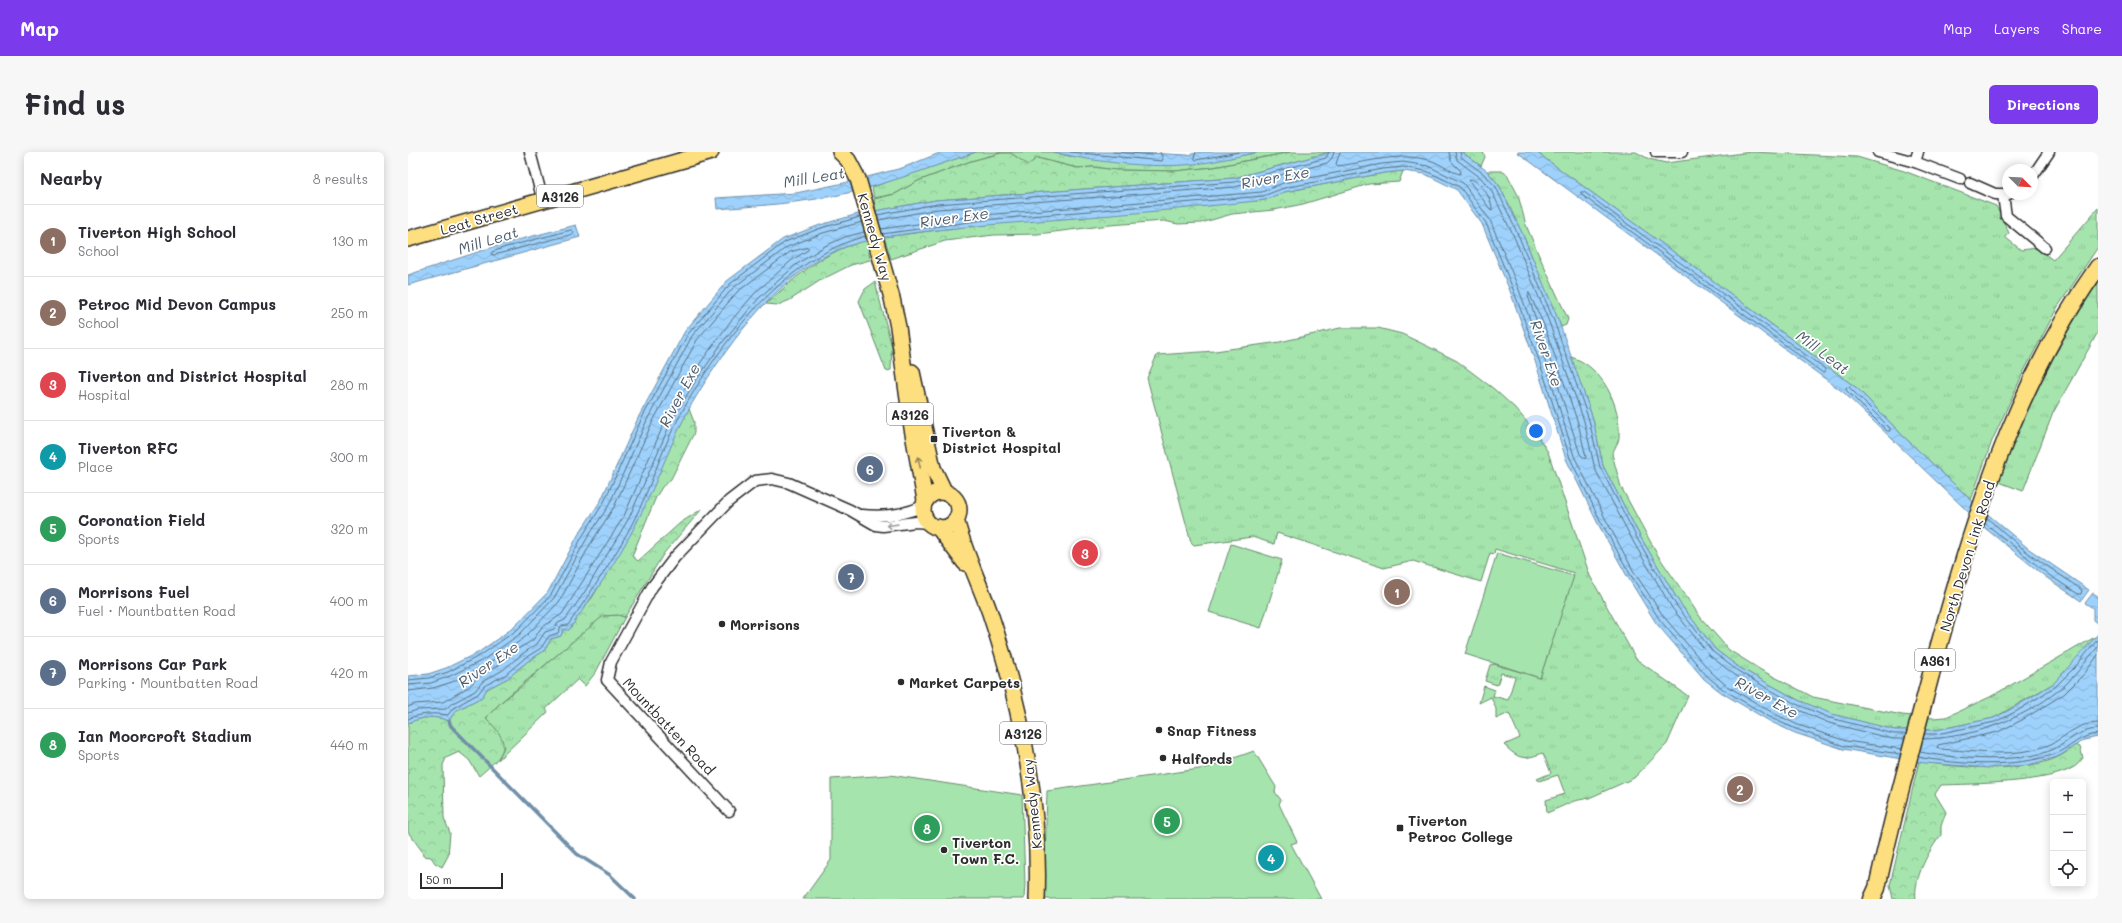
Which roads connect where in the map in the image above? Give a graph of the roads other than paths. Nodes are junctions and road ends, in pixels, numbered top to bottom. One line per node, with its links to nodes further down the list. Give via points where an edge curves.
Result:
1 (530, 152): 11 (street)
2 (711, 152): 11 (main road, Leat Street / A3126)
3 (840, 152): 16 (main road, Kennedy Way / A3126, via 848,160 858,179)
4 (1656, 152): 5 (street)
5 (1682, 152)
6 (1878, 152): 8 (street)
7 (2049, 152): 9 (street)
8 (1916, 157): 10 (street, via 1995,194)
9 (2038, 168)
10 (2002, 194)
11 (543, 200): 13 (main road, Leat Street / A3126)
12 (2006, 200): 14 (street, via 2006,216)
13 (408, 239)
14 (2045, 248)
15 (2098, 267): 24 (highway, North Devon Link Road / A361, via 2052,340 2026,391 1997,459 1941,638)
16 (898, 327): 17 (main road, Kennedy Way / A3126, via 919,394 933,468); 18 (main road, Kennedy Way / A3126, one-way to 16)
17 (945, 493): 18 (main road, via 934,493); 20 (main road, A3126, via 951,495 957,503)
18 (924, 503): 19 (street, Mountbatten Road, via 906,512); 21 (main road, A3126, via 923,515)
19 (860, 515): 21 (street, Mountbatten Road, one-way to 19, via 916,522 883,526 869,522); 23 (street, Mountbatten Road, via 788,483 772,479 755,481 729,501 675,557 652,587 611,662 607,680 616,692)
20 (956, 520): 21 (main road, via 946,528); 22 (main road, Kennedy Way / A3126)
21 (933, 525): 22 (main road, Kennedy Way / A3126)
22 (973, 574): 25 (main road, Kennedy Way / A3126, via 1012,683 1032,777 1037,838)
23 (729, 811)
24 (1876, 895)
25 (1037, 899)

